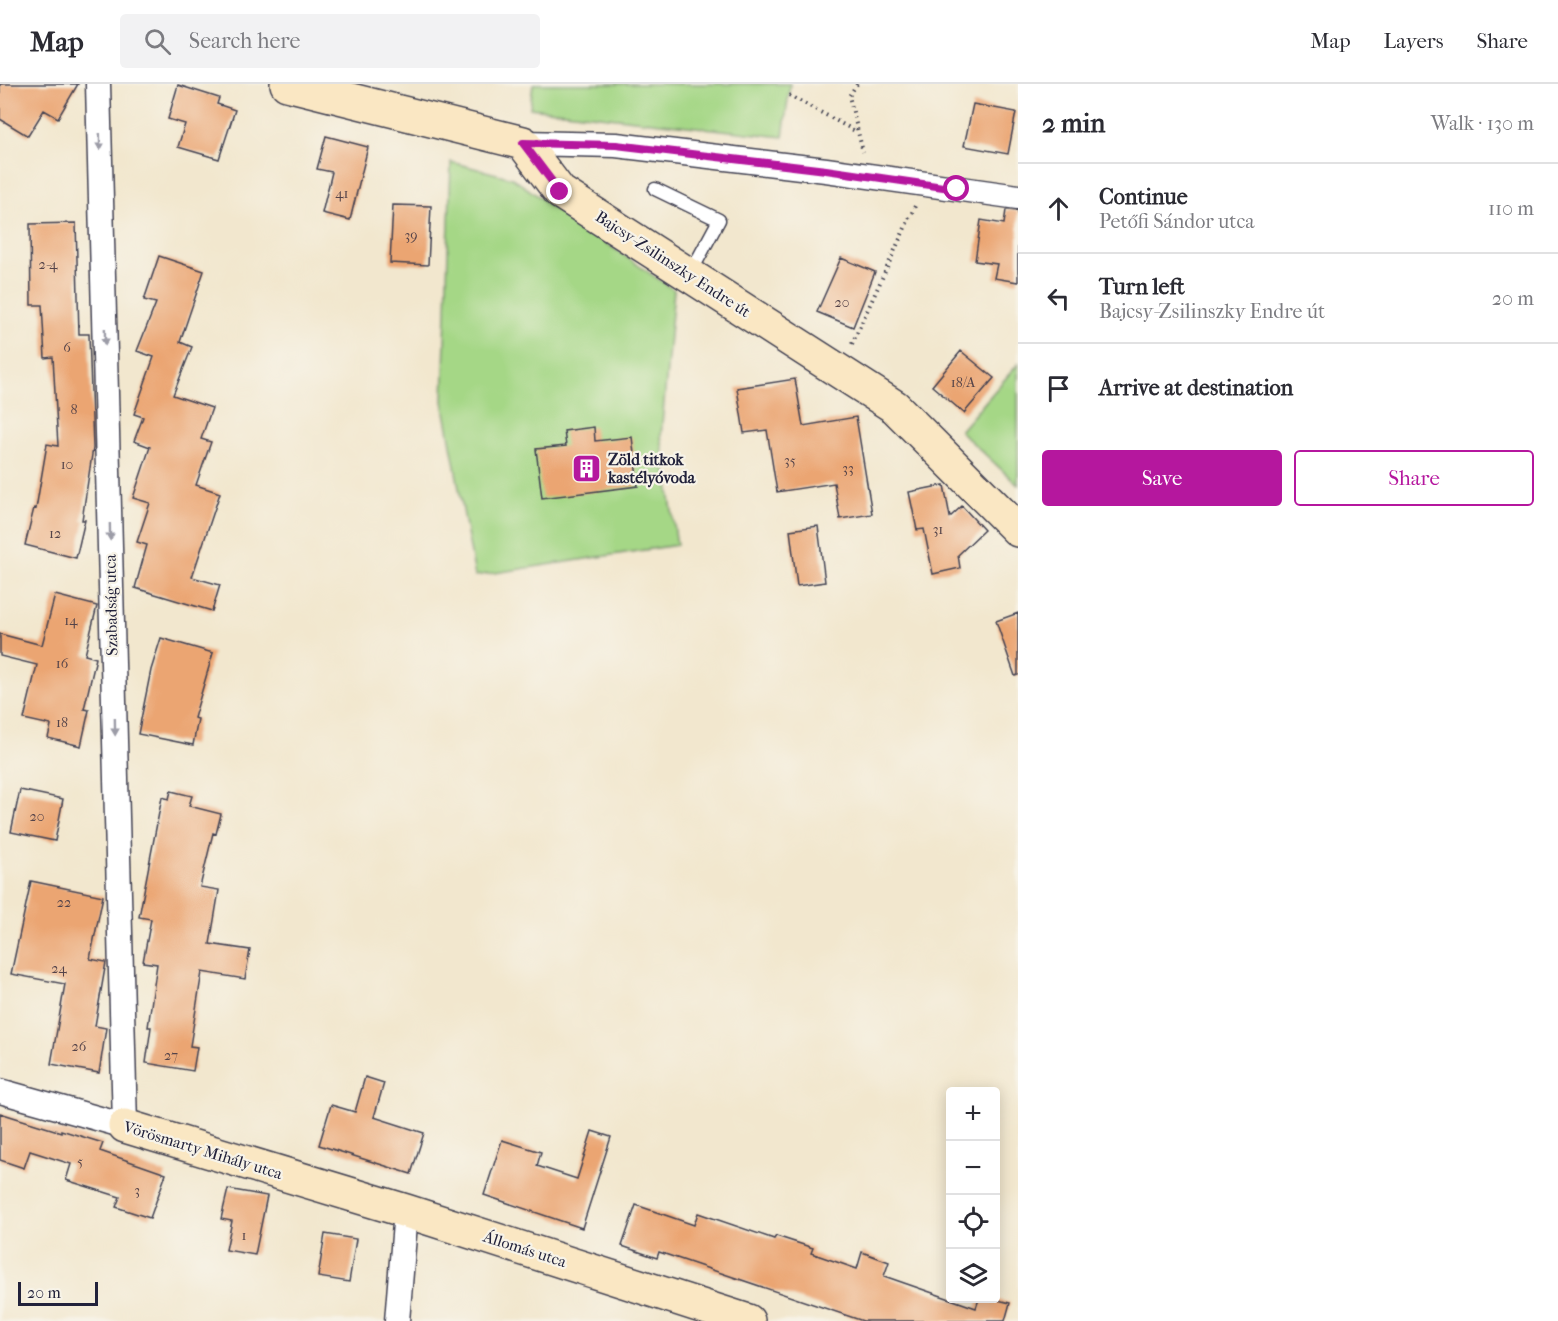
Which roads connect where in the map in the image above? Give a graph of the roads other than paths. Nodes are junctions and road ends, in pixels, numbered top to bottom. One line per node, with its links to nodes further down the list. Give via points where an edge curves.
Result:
1 (98, 84): 9 (street, Szabadság utca, one-way to 9)
2 (287, 84): 3 (main road)
3 (523, 143): 5 (street, via 616,145); 6 (main road, Bajcsy-Zsilinszky Endre út, via 560,192)
4 (654, 189): 6 (lane, via 719,220)
5 (1018, 197)
6 (690, 275): 7 (main road, Bajcsy-Zsilinszky Endre út, via 895,407)
7 (1018, 530)
8 (0, 1091): 9 (street, Vörösmarty Mihály utca)
9 (125, 1126): 10 (main road, Vörösmarty Mihály utca)
10 (406, 1211): 11 (street); 12 (main road, Állomás utca)
11 (397, 1321)
12 (748, 1321)

